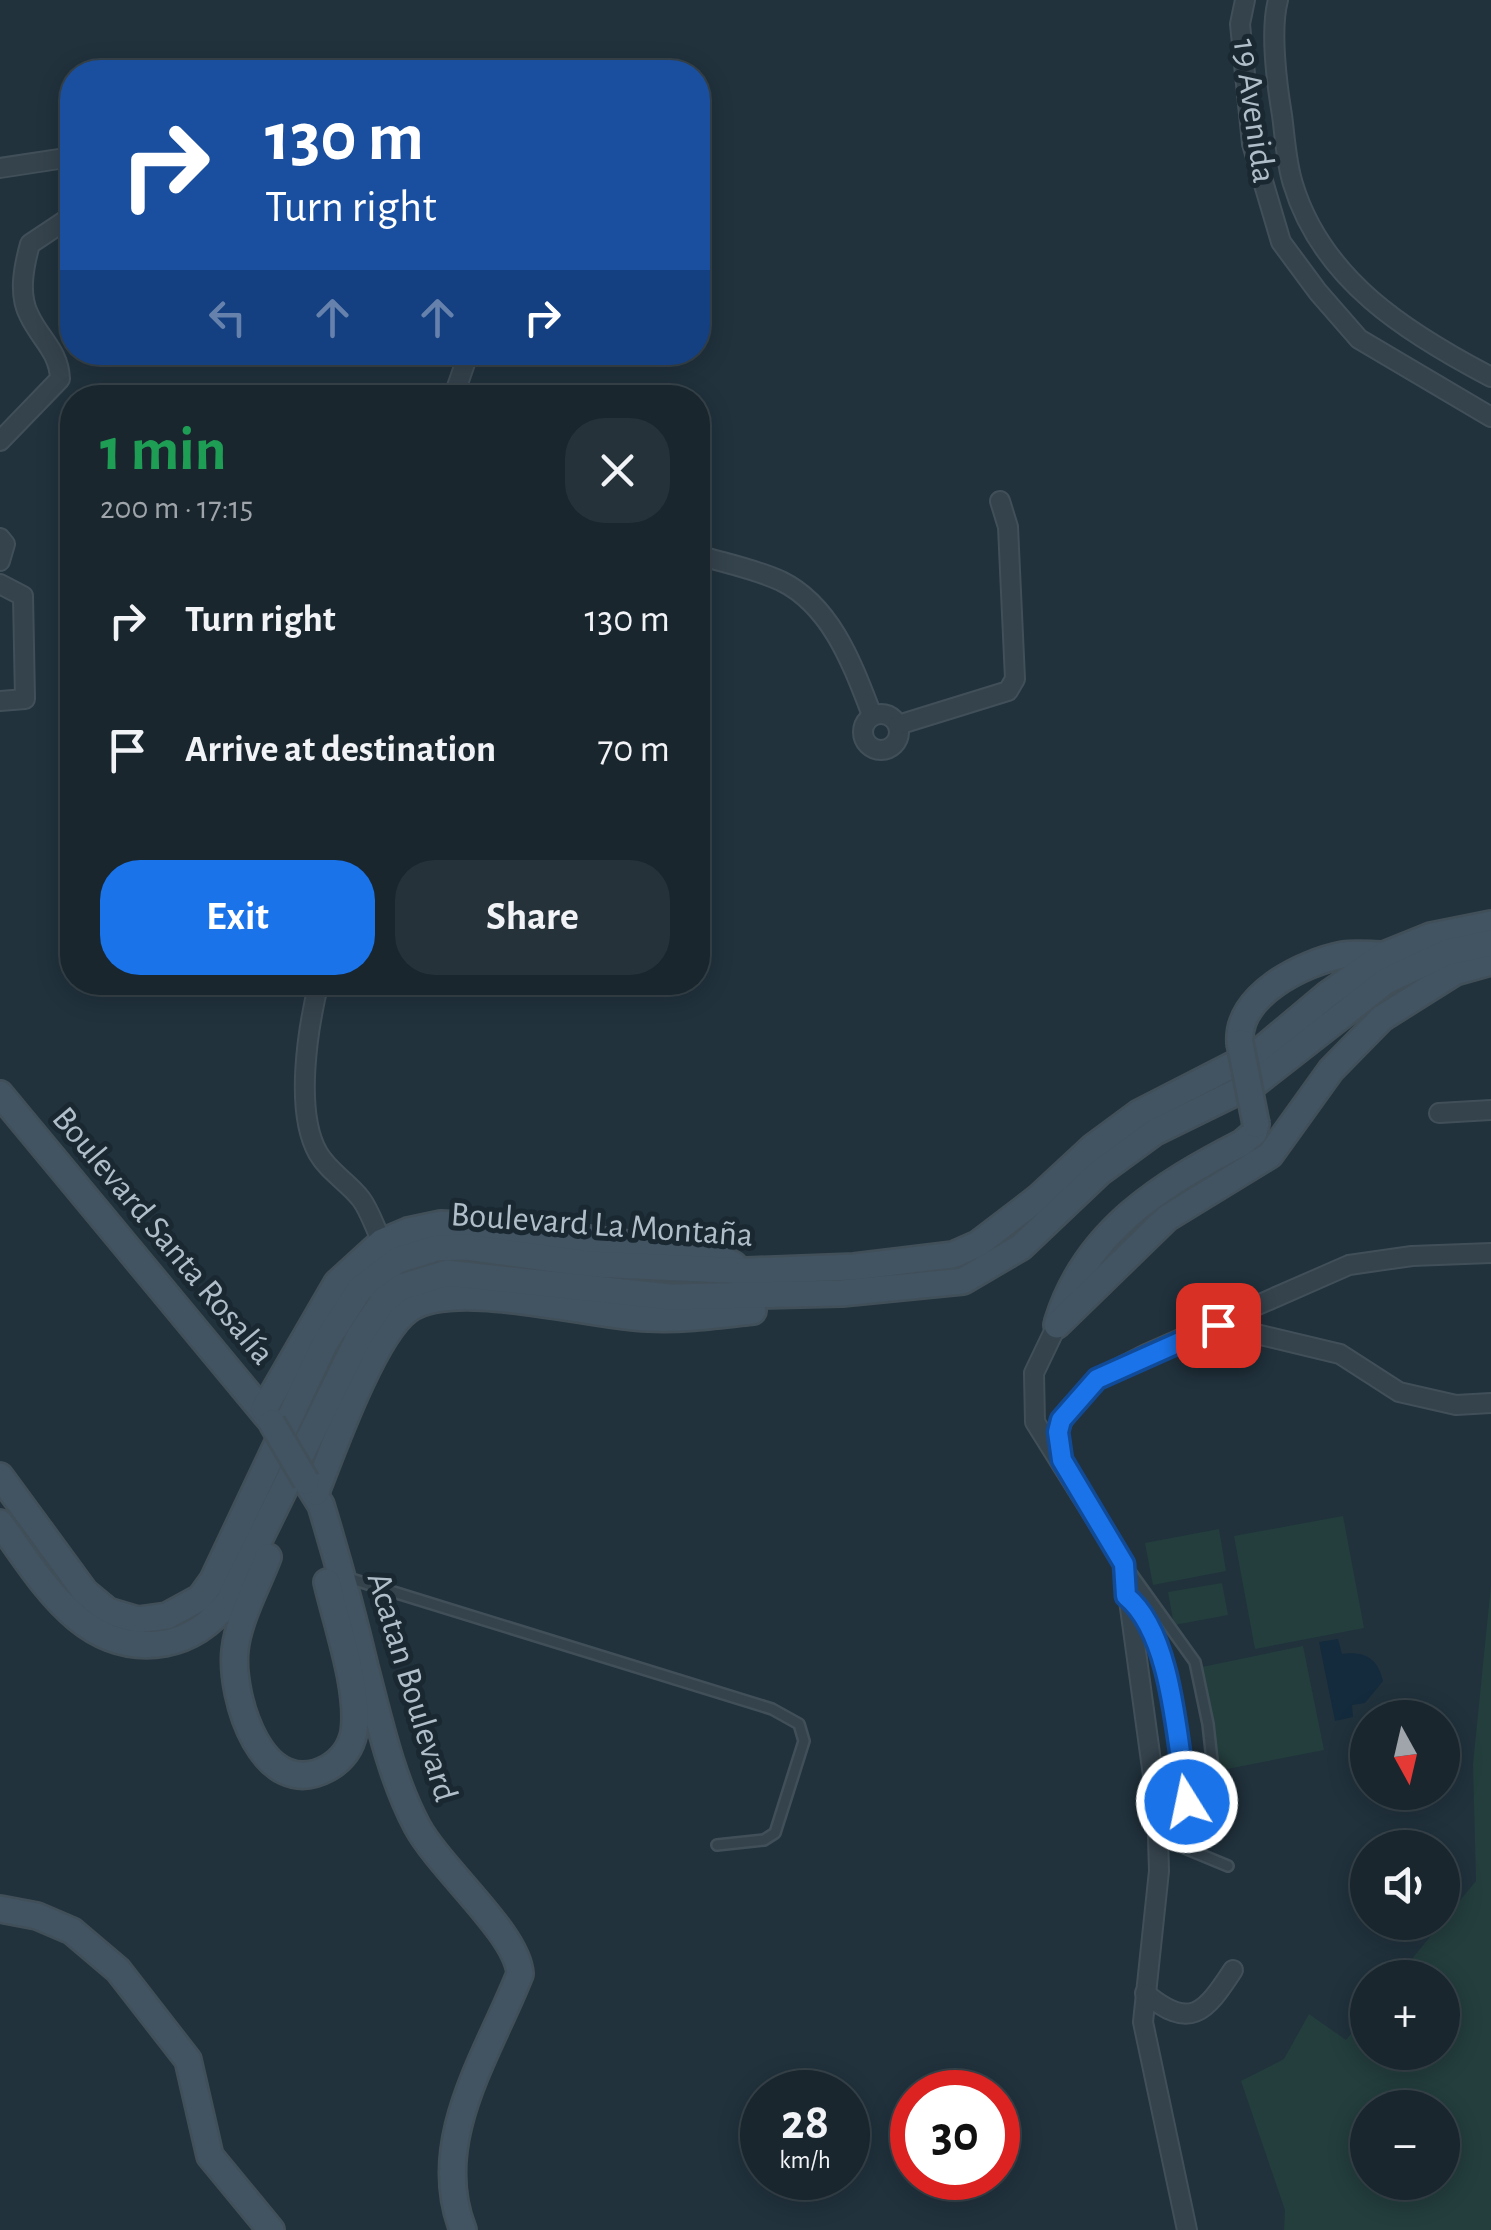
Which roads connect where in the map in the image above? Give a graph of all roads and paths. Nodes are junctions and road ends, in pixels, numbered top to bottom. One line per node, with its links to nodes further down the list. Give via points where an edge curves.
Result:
1 (1245, 0): 7 (street, 19 Avenida, via 1240,24 1252,144 1281,242 1360,339)
2 (1278, 0): 6 (street, 19 Avenida, via 1279,100 1293,183 1312,228 1334,265 1380,310)
3 (60, 160): 4 (street)
4 (0, 168)
5 (60, 224): 8 (street, via 30,244 24,278 28,314 54,352 60,379)
6 (1491, 377)
7 (1491, 417)
8 (0, 441)
9 (1000, 502): 16 (street, via 1008,526 1015,679 1008,691)
10 (0, 538): 12 (street)
11 (710, 559): 15 (street, via 796,590 839,636)
12 (0, 562)
13 (0, 584): 14 (street, via 23,596 25,699)
14 (0, 701)
15 (872, 716): 16 (street, via 890,716); 16 (street, via 862,729 874,749 891,747)
16 (898, 725)
17 (1491, 924): 19 (main road, Boulevard La Montaña, via 1431,936)
18 (1491, 942): 28 (main road, Boulevard La Montaña, via 1448,952 1386,981 1268,1074 1155,1132 1021,1247 964,1281)
19 (1384, 955): 27 (main road, Boulevard La Montaña, via 1260,1051 1138,1113 978,1244 916,1262); 29 (main road, bridge, via 1343,955 1284,980 1245,1014 1240,1042 1254,1134 1157,1190 1126,1217 1068,1290)
20 (1491, 962): 29 (main road, via 1455,972 1382,1018 1331,1070 1270,1154 1167,1218)
21 (316, 995): 25 (street, via 305,1078 312,1138 318,1154 362,1200)
22 (0, 1094): 32 (main road, Boulevard Santa Rosalía)
23 (1491, 1110): 24 (street)
24 (1439, 1112)
25 (382, 1242): 27 (main road, via 441,1224 494,1227 715,1255); 32 (main road, via 332,1291)
26 (1491, 1252): 30 (street, via 1349,1265)
27 (747, 1271): 32 (main road, Boulevard La Montaña, via 588,1264 466,1246 410,1254 382,1270 346,1308)
28 (775, 1295): 35 (main road, via 753,1312 683,1318 461,1295 420,1303 394,1324); 36 (main road, Boulevard La Montaña, via 671,1296 469,1274 424,1277 392,1294 370,1318)
29 (1056, 1325): 33 (street, via 1034,1373 1032,1399 1035,1422)
30 (1218, 1325): 31 (street, via 1340,1354 1399,1392 1456,1404); 33 (street, via 1097,1379 1061,1420)
31 (1491, 1403)
32 (277, 1416): 34 (main road, via 207,1589 189,1606 156,1619 119,1616 96,1602); 35 (main road, Boulevard Santa Rosalía, bridge)
33 (1062, 1460): 38 (street)
34 (0, 1476)
35 (311, 1486): 36 (main road, via 354,1706 344,1754 312,1775 284,1772 264,1756 238,1679 236,1644 274,1541); 39 (main road, Acatan Boulevard)
36 (273, 1518): 37 (main road, via 220,1613 194,1632 147,1645 110,1638 74,1618)
37 (0, 1523)
38 (1124, 1564): 40 (street); 41 (lane, via 1194,1662 1216,1796 1206,1805)
39 (343, 1577): 44 (lane, via 772,1709 799,1724 804,1742 775,1833); 50 (main road, Acatan Boulevard, via 380,1728 417,1825 519,1958 520,1974 455,2133 452,2199)
40 (1126, 1596): 41 (street, via 1152,1628 1162,1658); 42 (street)
41 (1187, 1802): 42 (street, via 1176,1810)
42 (1157, 1804): 43 (street)
43 (1158, 1837): 45 (lane); 48 (street)
44 (717, 1845)
45 (1228, 1866)
46 (0, 1909): 49 (main road, via 72,1931 118,1970 188,2060 210,2156)
47 (1233, 1970): 48 (street, via 1211,2004 1192,2013 1168,2012)
48 (1145, 1993): 51 (street, via 1143,2022)
49 (271, 2230)
50 (463, 2230)
51 (1187, 2230)

